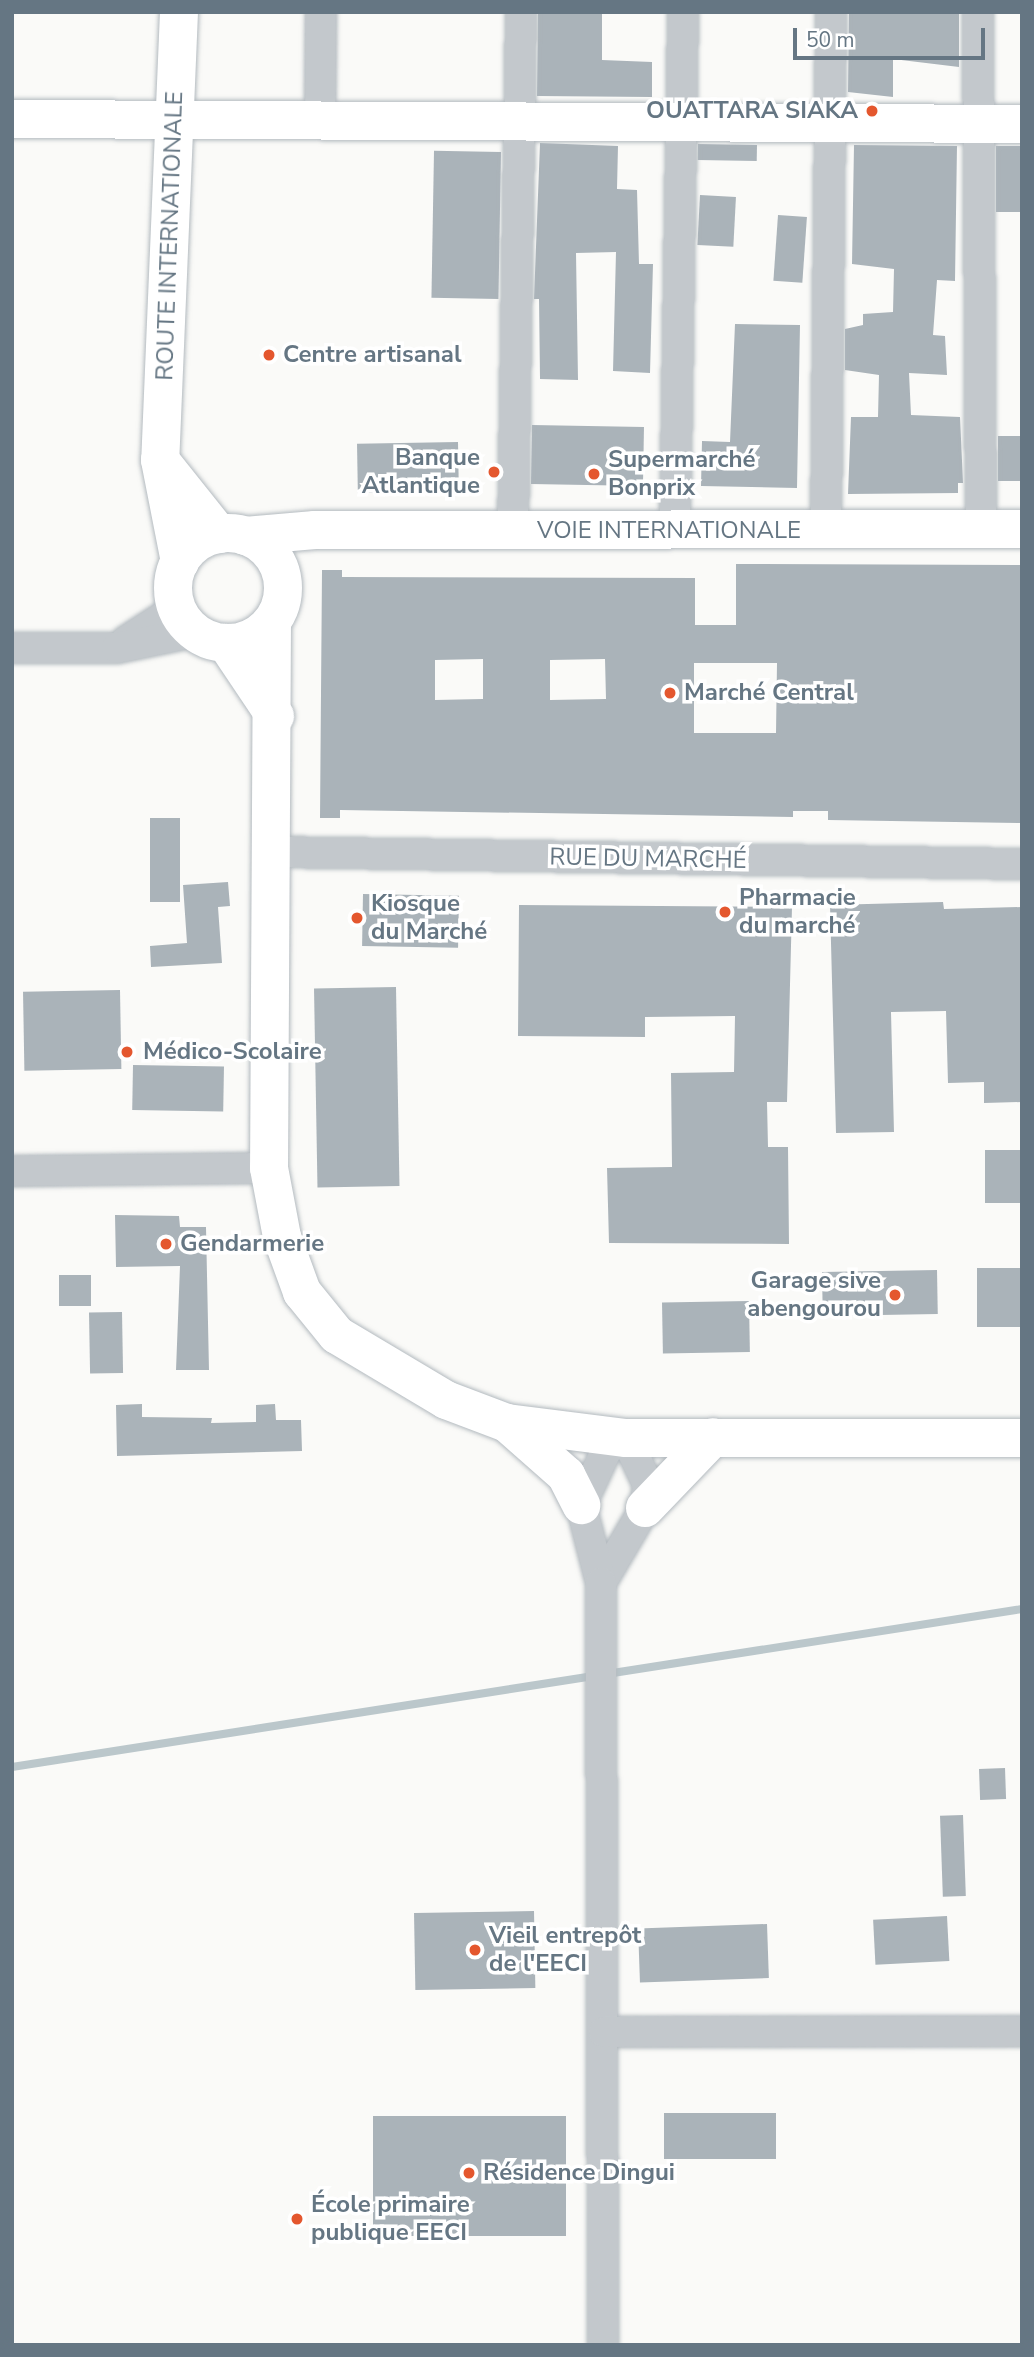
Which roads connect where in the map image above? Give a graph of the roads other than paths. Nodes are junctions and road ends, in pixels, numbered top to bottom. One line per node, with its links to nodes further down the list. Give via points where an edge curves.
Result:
1 (179, 12): 8 (street, ROUTE INTERNATIONALE)
2 (321, 12): 9 (street)
3 (521, 12): 10 (street)
4 (683, 12): 11 (street)
5 (831, 12): 12 (street)
6 (978, 12): 13 (street)
7 (12, 119): 8 (street)
8 (175, 119): 9 (street); 15 (street, ROUTE INTERNATIONALE)
9 (320, 122): 10 (street)
10 (519, 123): 11 (street); 20 (street)
11 (681, 124): 12 (street); 16 (street)
12 (829, 124): 13 (street); 21 (street)
13 (975, 124): 14 (street); 17 (street)
14 (1022, 124)
15 (160, 460): 22 (street); 24 (street, ROUTE INTERNATIONALE)
16 (675, 529): 20 (street, VOIE INTERNATIONALE); 21 (street, VOIE INTERNATIONALE)
17 (981, 529): 18 (street, VOIE INTERNATIONALE); 21 (street, VOIE INTERNATIONALE)
18 (1022, 529)
19 (315, 530): 20 (street, VOIE INTERNATIONALE); 22 (street, VOIE INTERNATIONALE); 23 (street)
20 (513, 531)
21 (826, 531)
22 (232, 535): 23 (street); 24 (street, via 189,548)
23 (276, 561): 25 (street, via 283,592)
24 (180, 562): 26 (street, via 174,577)
25 (272, 622): 26 (street, via 243,641); 28 (street)
26 (199, 628): 27 (street, via 117,648); 28 (street)
27 (12, 648)
28 (275, 716): 29 (street)
29 (274, 852): 30 (street, RUE DU MARCHÉ); 31 (street)
30 (1022, 864)
31 (269, 1168): 32 (street); 33 (street, via 282,1237 302,1292 337,1335 446,1400)
32 (12, 1171)
33 (507, 1423): 35 (street); 37 (street, via 566,1475)
34 (713, 1437): 35 (street); 36 (street); 38 (street)
35 (626, 1438): 37 (street, via 607,1449); 38 (street, via 648,1485)
36 (1022, 1438)
37 (581, 1505): 39 (street)
38 (645, 1508): 39 (street)
39 (601, 1583): 41 (street)
40 (1022, 2031): 41 (street)
41 (604, 2032): 42 (street)
42 (603, 2345)

